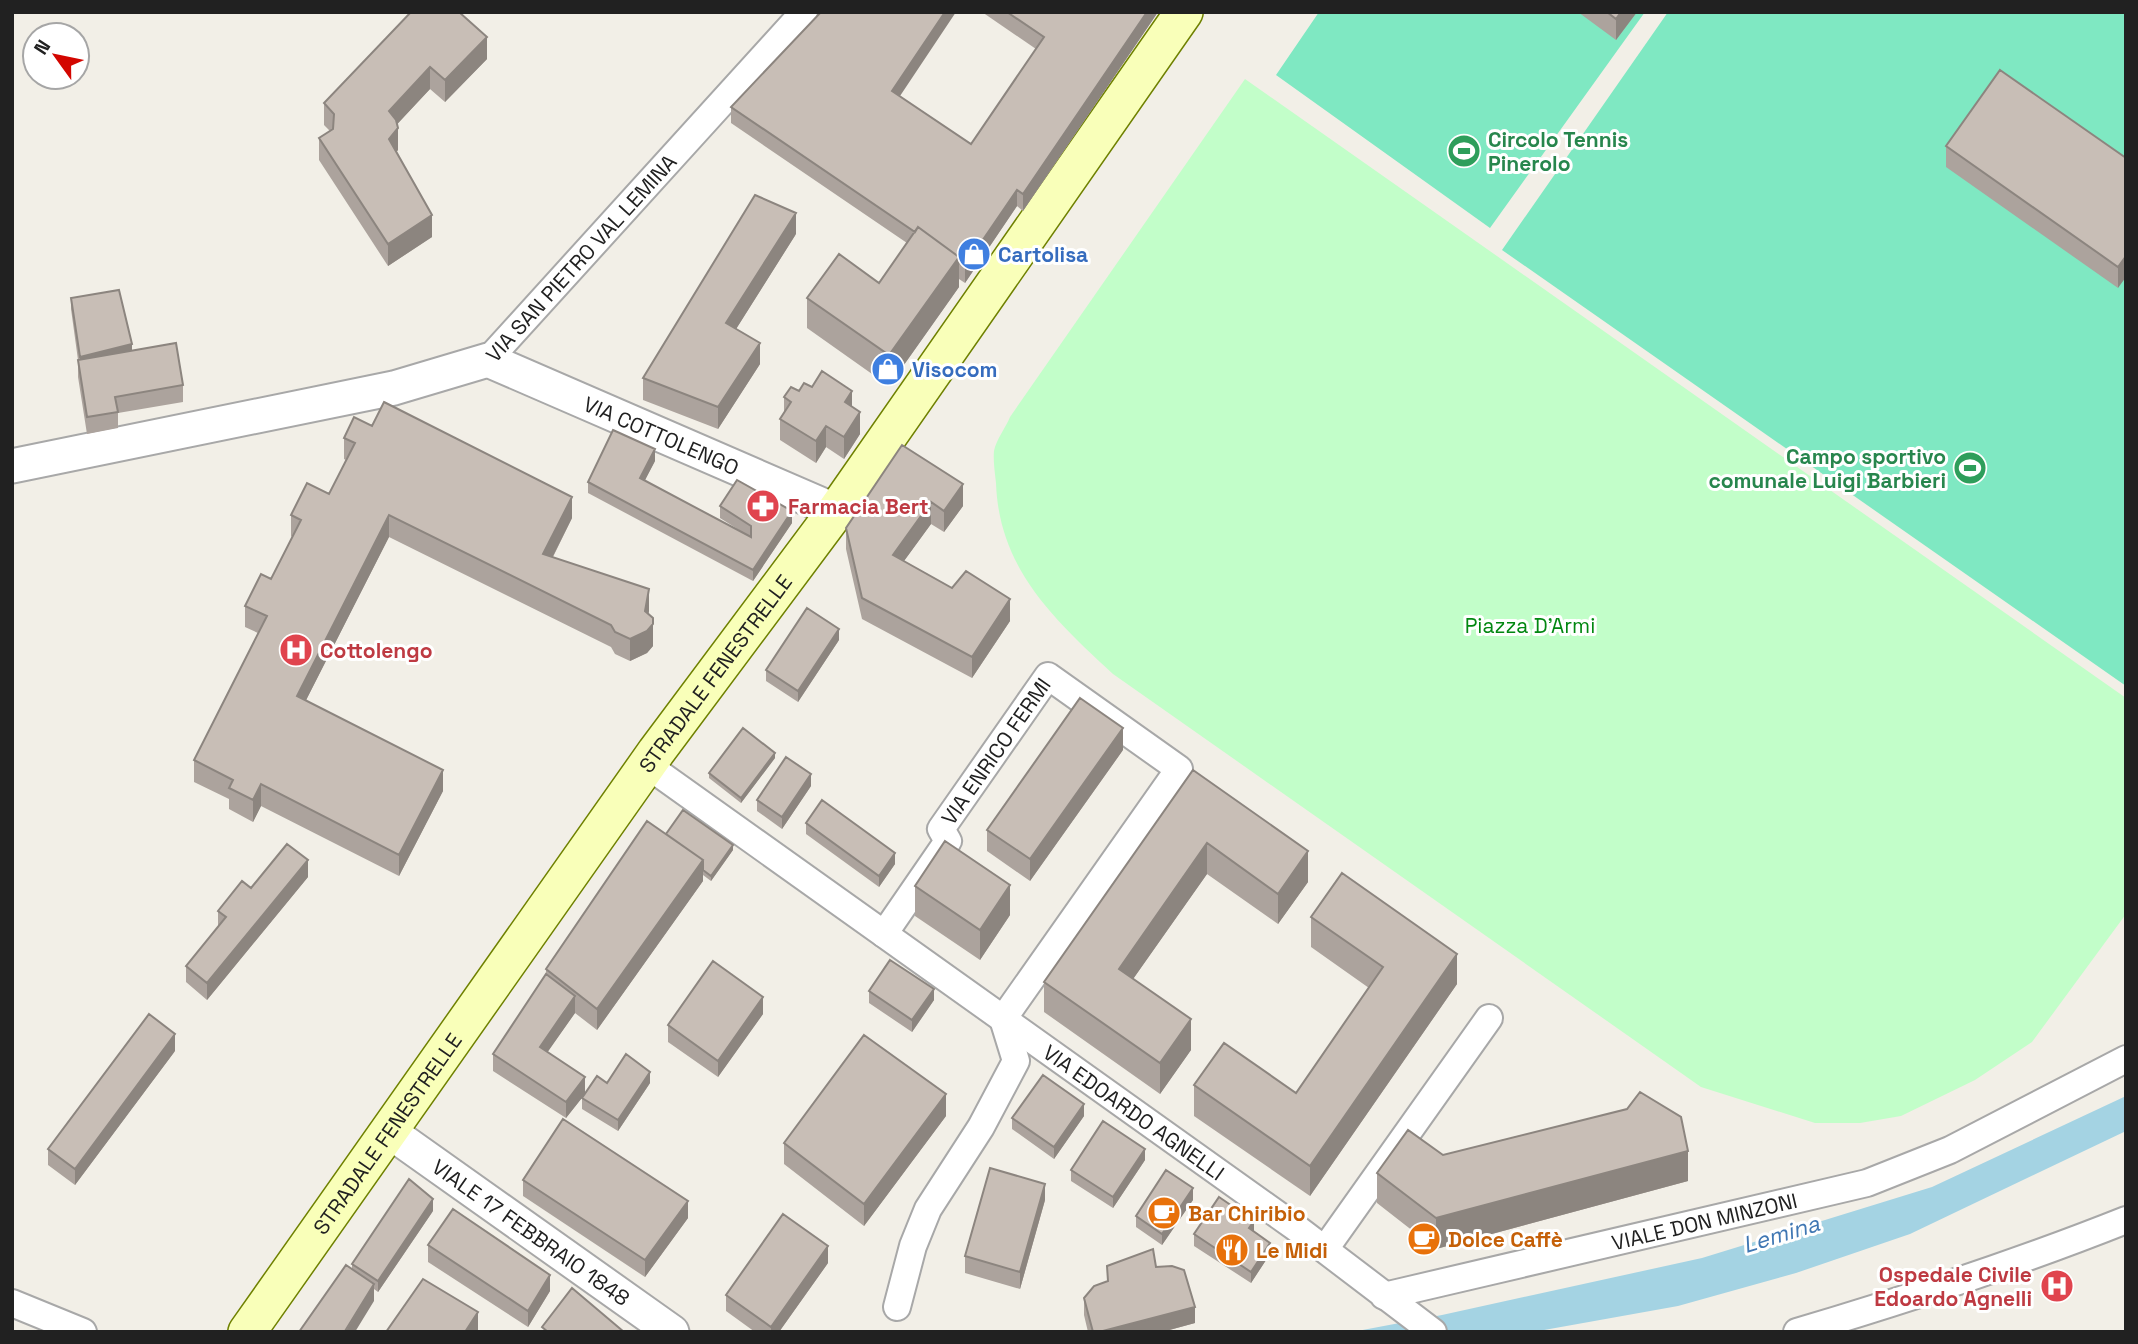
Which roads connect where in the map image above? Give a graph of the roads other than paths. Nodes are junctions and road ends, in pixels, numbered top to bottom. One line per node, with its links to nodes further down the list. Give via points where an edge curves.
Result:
1 (804, 12): 3 (street, VIA SAN PIETRO VAL LEMINA)
2 (1184, 12): 5 (main road, STRADALE FENESTRELLE)
3 (488, 360): 4 (street, VIA SAN PIETRO VAL LEMINA, via 394,388); 5 (street, VIA COTTOLENGO)
4 (12, 466)
5 (836, 511): 6 (main road, STRADALE FENESTRELLE)
6 (647, 765): 7 (street, VIA EDOARDO AGNELLI); 11 (main road, STRADALE FENESTRELLE)
7 (884, 934): 9 (street, VIA EDOARDO AGNELLI); 9 (street, VIA ENRICO FERMI, via 948,841 941,829 1048,676 1179,769)
8 (1489, 1018): 13 (street)
9 (1003, 1019): 13 (street, VIA EDOARDO AGNELLI); 16 (street, VIA EDOARDO AGNELLI, via 1016,1061 981,1127 928,1209 912,1246)
10 (2126, 1059): 14 (street, VIALE DON MINZONI, via 1950,1150 1867,1183)
11 (390, 1132): 18 (main road, STRADALE FENESTRELLE); 19 (street, VIALE 17 FEBBRAIO 1848)
12 (2126, 1220): 21 (street, via 1913,1297)
13 (1325, 1249): 14 (street, VIA EDOARDO AGNELLI)
14 (1384, 1296): 20 (street, VIA EDOARDO AGNELLI)
15 (12, 1303): 17 (street)
16 (897, 1307)
17 (83, 1332)
18 (247, 1332)
19 (672, 1332)
20 (1433, 1332)
21 (1797, 1332)

